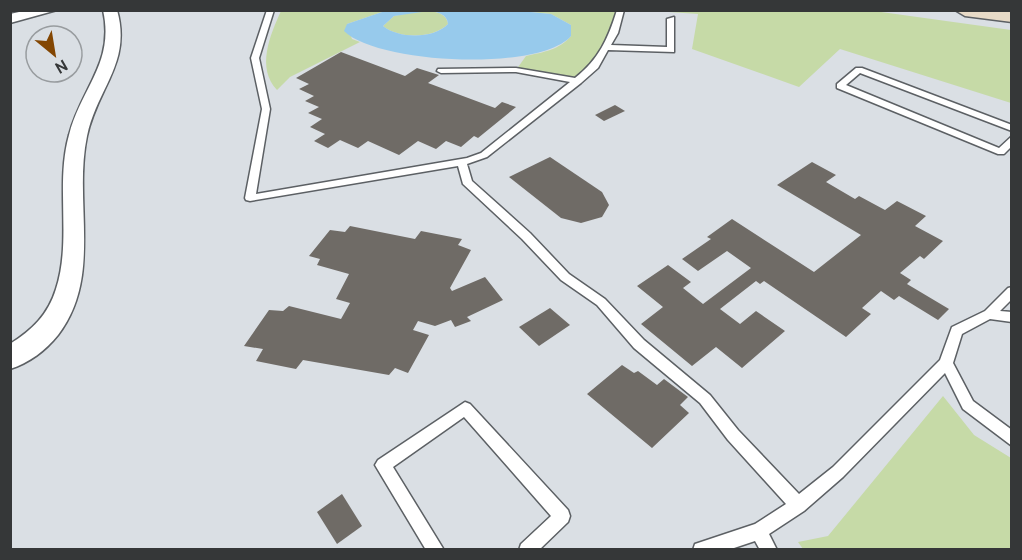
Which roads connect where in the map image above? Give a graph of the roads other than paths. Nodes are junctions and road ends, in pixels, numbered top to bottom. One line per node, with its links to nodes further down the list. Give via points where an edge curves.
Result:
1 (50, 10): 7 (street)
2 (110, 10): 18 (street, via 117,35 74,155 71,183 75,252 71,277 50,329 29,349)
3 (271, 10): 14 (lane, via 255,58 266,109 250,198)
4 (621, 10): 9 (lane)
5 (964, 10): 6 (street)
6 (1011, 16)
7 (10, 19)
8 (671, 19): 9 (lane, via 671,50)
9 (605, 47): 11 (lane, via 595,66)
10 (441, 71): 11 (lane, via 516,70)
11 (578, 81): 14 (lane, via 484,155)
12 (1011, 128): 13 (lane, via 860,70 840,86 1001,152)
13 (1011, 139)
14 (462, 163): 21 (lane, via 467,182 565,277 601,302 639,344 705,399)
15 (1011, 291): 16 (lane)
16 (989, 314): 17 (lane); 19 (lane, via 957,331)
17 (1011, 317)
18 (10, 358)
19 (946, 363): 20 (lane, via 968,405); 21 (lane, via 838,472)
20 (1011, 439)
21 (798, 506): 22 (lane)
22 (759, 531): 25 (lane); 26 (lane)
23 (436, 549): 24 (lane, via 383,465 465,408 562,516)
24 (527, 549)
25 (701, 549)
26 (769, 549)

